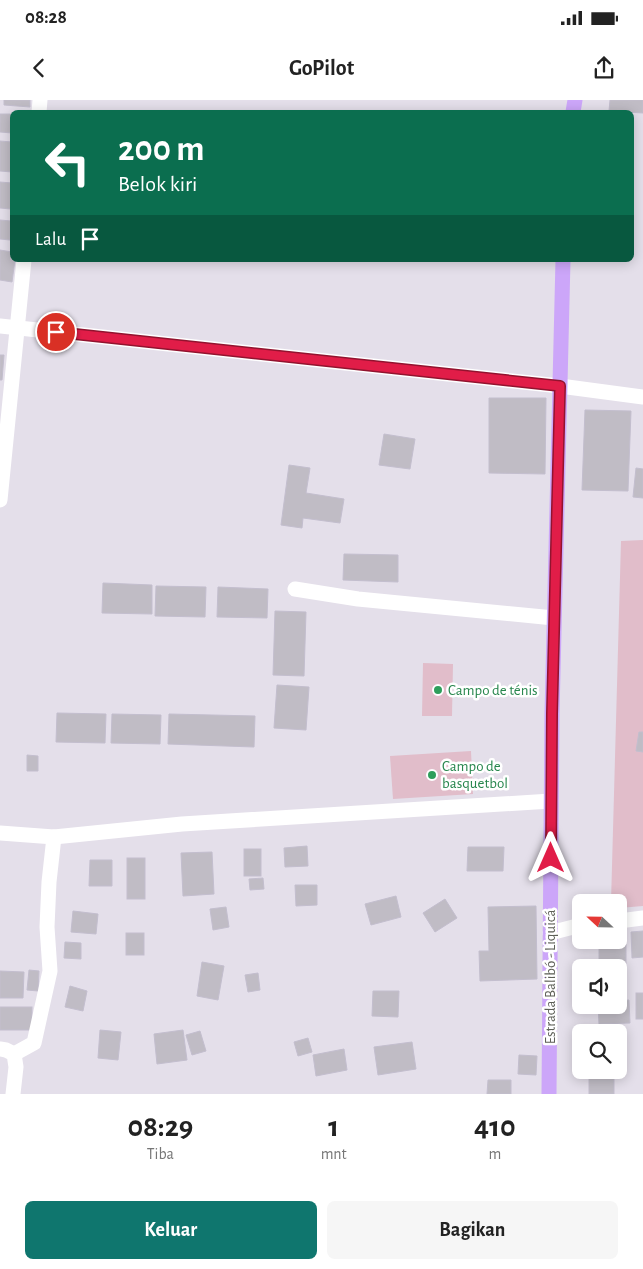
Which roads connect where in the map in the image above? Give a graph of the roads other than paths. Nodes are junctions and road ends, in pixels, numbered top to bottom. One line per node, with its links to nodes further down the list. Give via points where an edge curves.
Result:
1 (24, 262): 4 (street)
2 (563, 262): 5 (main road, Estrada Balibó - Liquicá)
3 (0, 326): 4 (street)
4 (17, 328): 5 (street); 7 (street)
5 (560, 386): 6 (street); 9 (main road, Estrada Balibó - Liquicá)
6 (643, 397)
7 (0, 500)
8 (295, 590): 9 (street)
9 (554, 618): 10 (main road, Estrada Balibó - Liquicá)
10 (551, 801): 12 (street, via 182,824); 16 (main road, Estrada Balibó - Liquicá)
11 (0, 833): 12 (street)
12 (54, 837): 17 (street, via 48,891 50,971 34,1043)
13 (643, 918): 14 (street)
14 (628, 920)
15 (572, 927): 16 (street)
16 (550, 933): 19 (main road, Estrada Balibó - Liquicá)
17 (7, 1052): 18 (street, via 16,1067)
18 (13, 1094)
19 (549, 1094)

